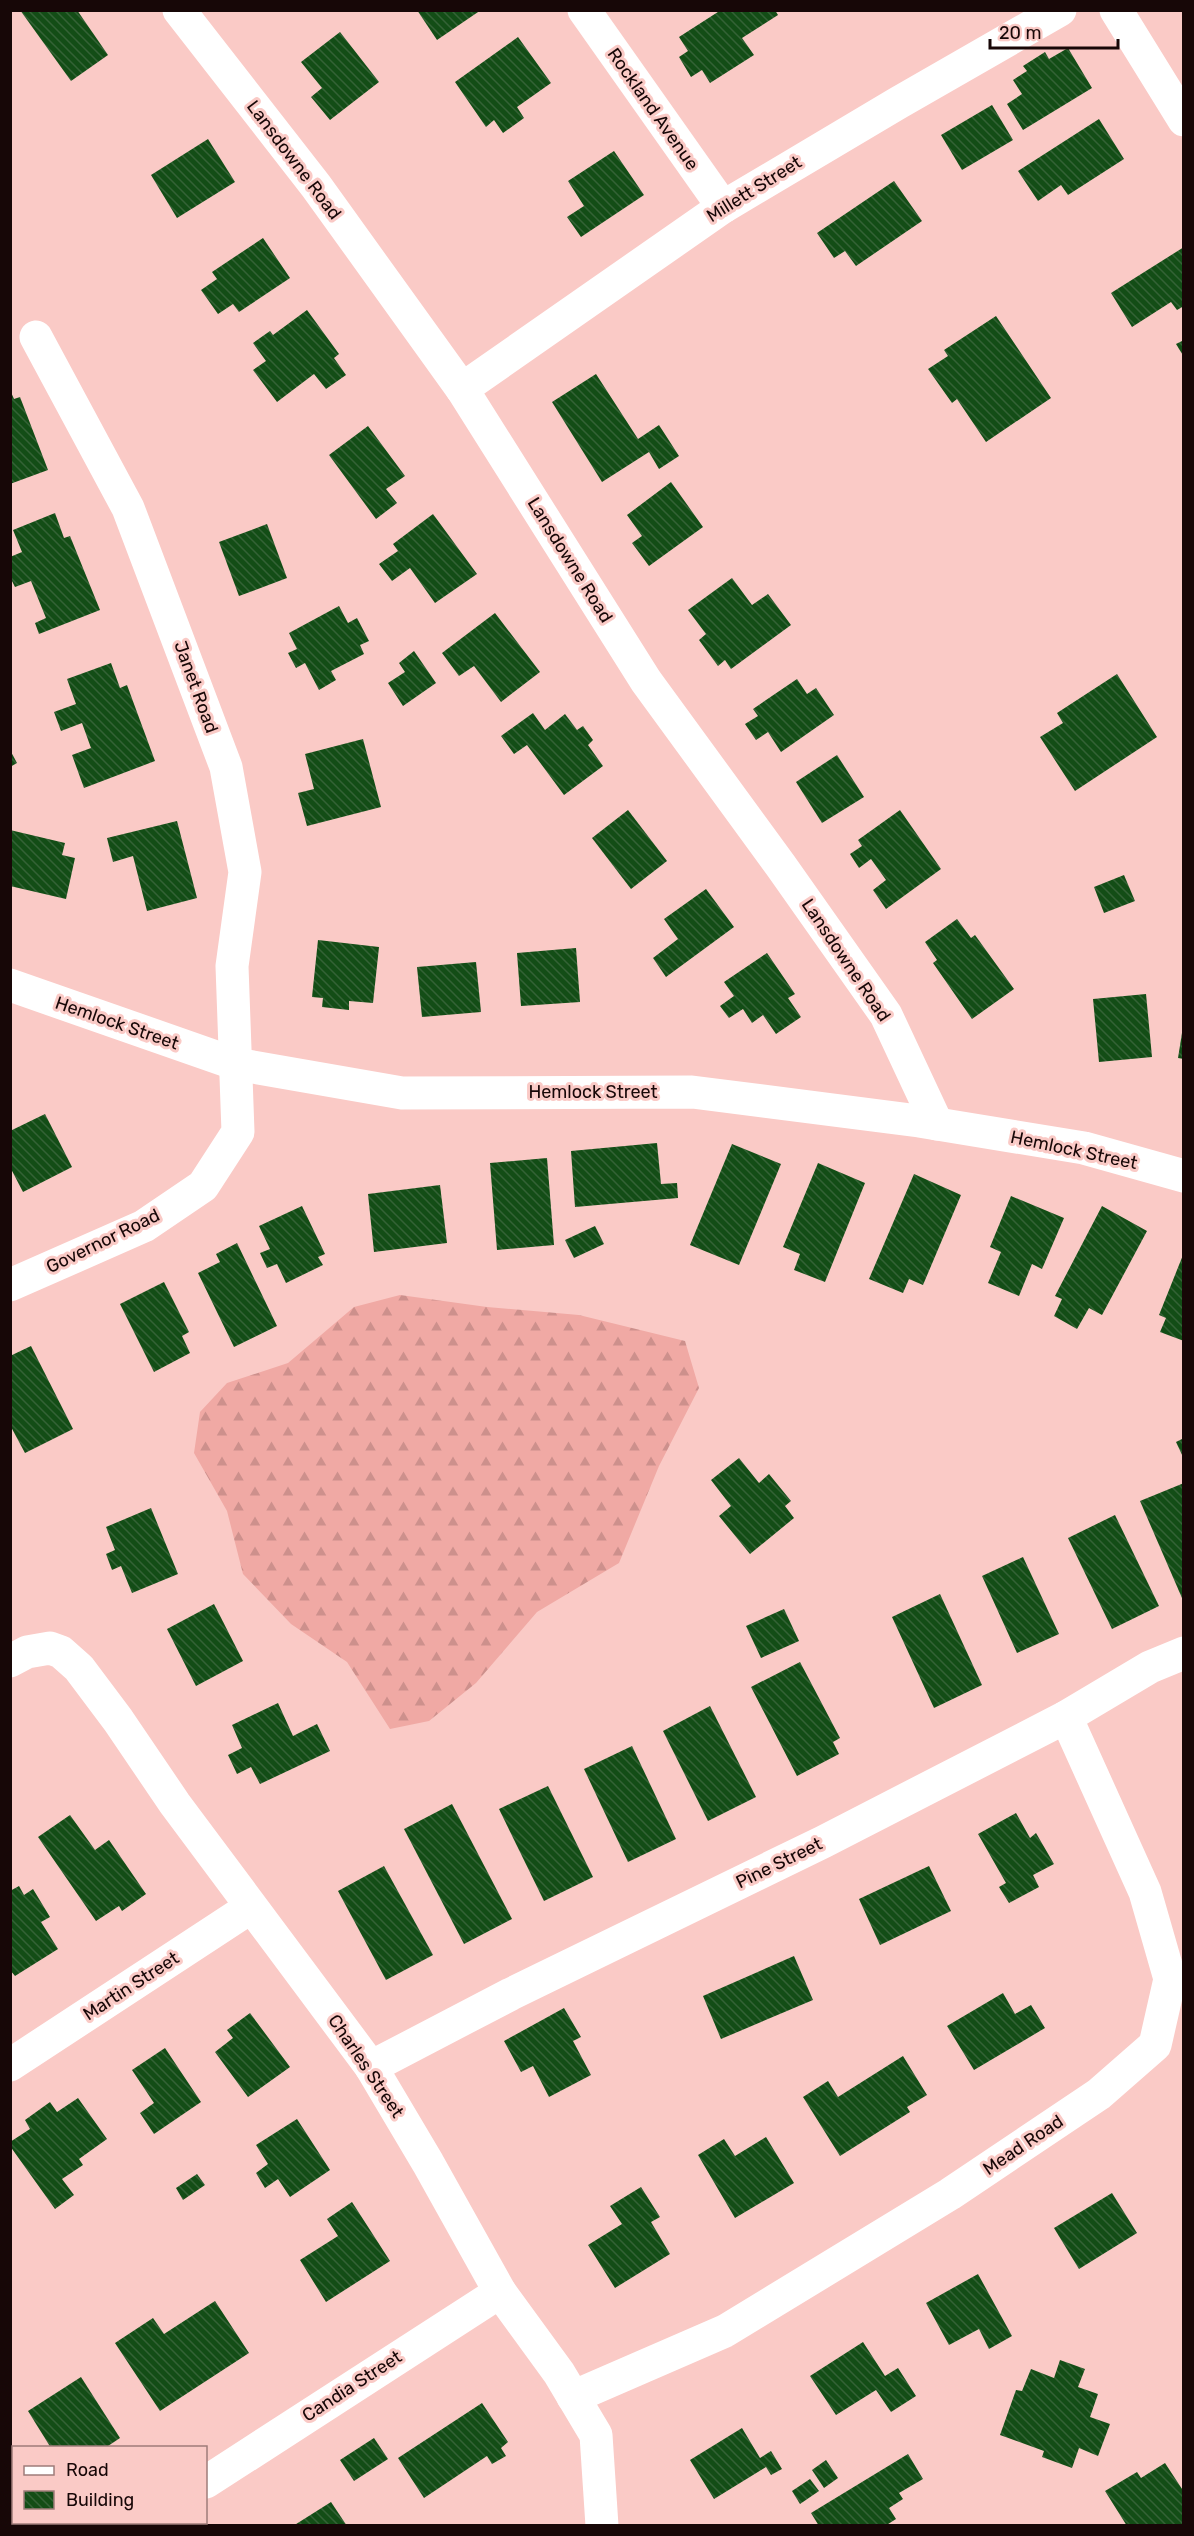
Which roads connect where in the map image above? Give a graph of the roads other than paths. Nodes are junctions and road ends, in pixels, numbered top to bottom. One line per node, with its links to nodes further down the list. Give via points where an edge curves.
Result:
1 (179, 10): 8 (street, Lansdowne Road, via 316,186)
2 (584, 10): 6 (street, Rockland Avenue)
3 (1060, 10): 6 (street, Millett Street)
4 (1116, 10): 5 (street)
5 (1184, 120)
6 (723, 207): 8 (street, Millett Street)
7 (36, 337): 10 (street, Janet Road, via 128,508 226,767 245,872 232,966)
8 (462, 389): 11 (street, Lansdowne Road, via 646,681 886,1015)
9 (10, 986): 10 (street, Hemlock Street)
10 (236, 1064): 11 (street, Hemlock Street, via 402,1093 692,1092); 13 (street, Governor Road, via 238,1132 203,1186 144,1226)
11 (937, 1124): 12 (street, Hemlock Street, via 1084,1148)
12 (1184, 1176)
13 (10, 1285)
14 (1184, 1653): 16 (street, Pine Street, via 1150,1667)
15 (10, 1661): 17 (street, Charles Street, via 27,1652 50,1648 79,1668)
16 (1066, 1717): 19 (street, Pine Street); 21 (street, Mead Road, via 1145,1892 1170,1979 1155,2045 1079,2108 950,2193 735,2325)
17 (251, 1907): 18 (street, Martin Street); 19 (street, Charles Street)
18 (10, 2065)
19 (371, 2067): 20 (street, Charles Street)
20 (500, 2292): 21 (street, Charles Street); 22 (street, Candia Street)
21 (573, 2397): 23 (street, Charles Street, via 597,2435)
22 (207, 2481)
23 (602, 2526)

